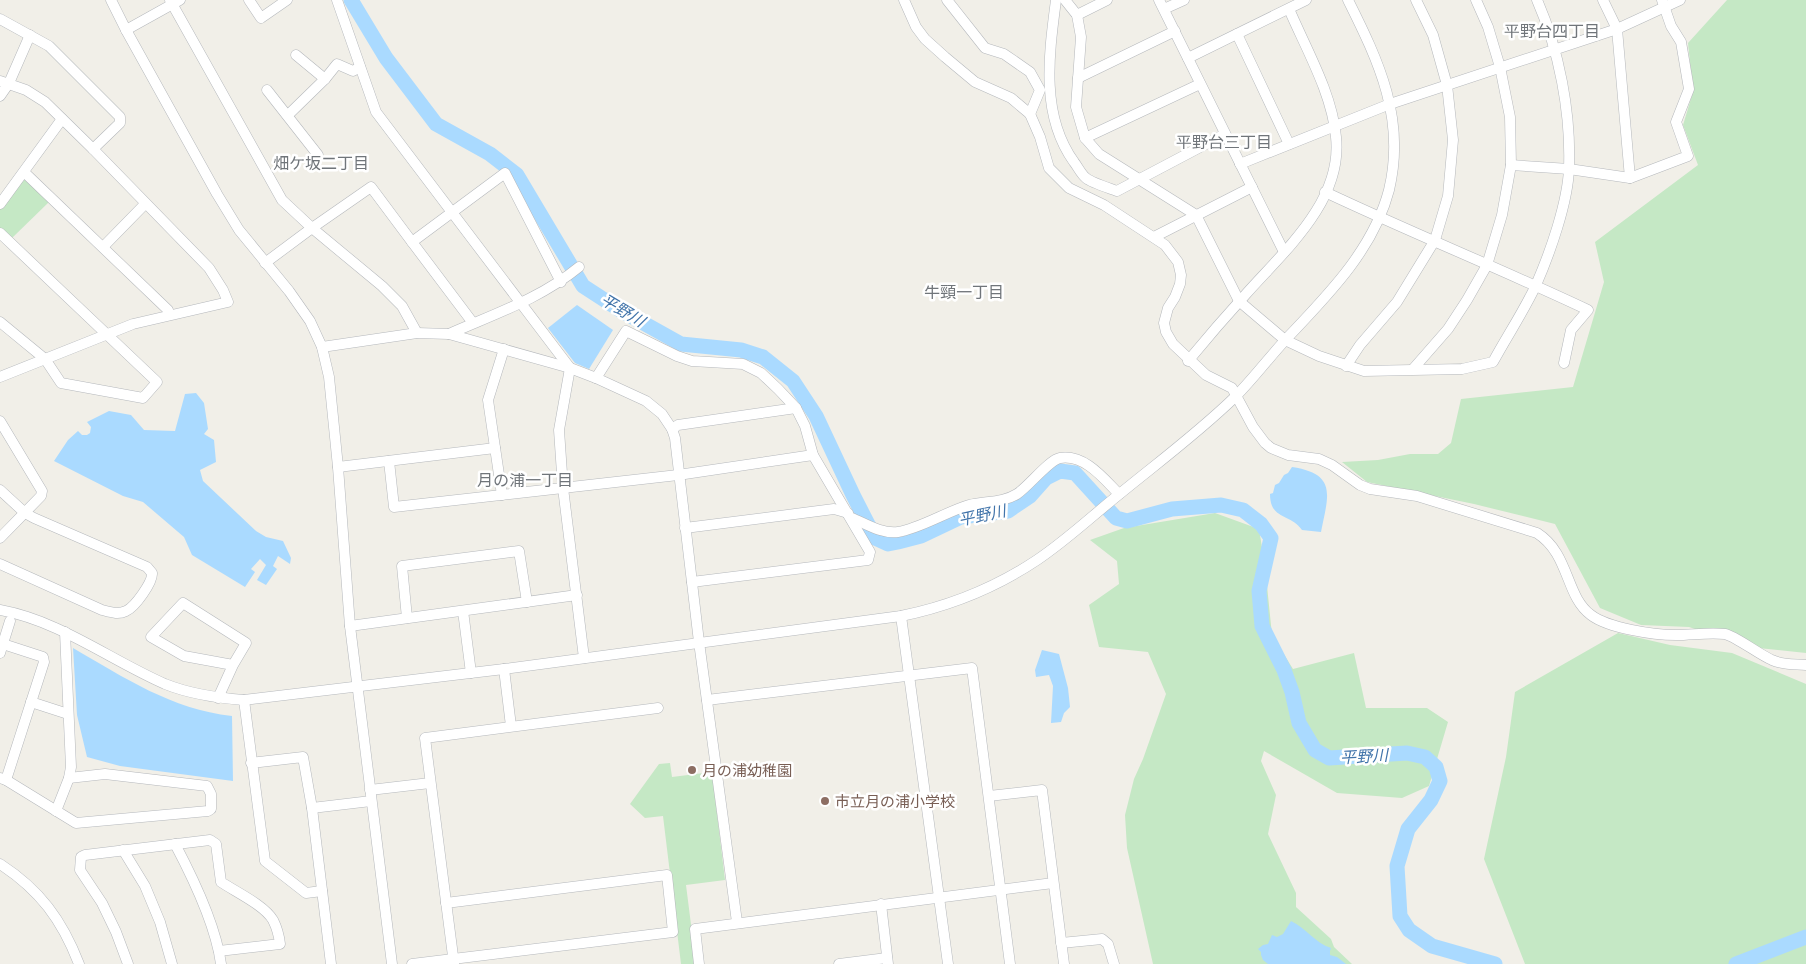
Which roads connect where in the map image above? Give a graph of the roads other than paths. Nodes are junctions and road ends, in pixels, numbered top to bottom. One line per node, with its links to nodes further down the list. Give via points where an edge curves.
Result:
1 (111, 0): 25 (street)
2 (249, 0): 3 (street, via 261,18)
3 (287, 0)
4 (337, 0): 32 (street)
5 (904, 0): 42 (street, via 925,39 975,82 1011,98)
6 (947, 0): 42 (street, via 985,48 1004,54 1030,72 1040,90)
7 (1056, 0): 55 (street, via 1049,62 1053,114 1059,136 1086,178 1117,191)
8 (1065, 0): 22 (street)
9 (1107, 0): 22 (street)
10 (1184, 0): 20 (street)
11 (1306, 0): 21 (street)
12 (1348, 0): 41 (street, via 1380,67)
13 (1416, 0): 38 (street, via 1433,35)
14 (1476, 0): 33 (street)
15 (1537, 0): 29 (street)
16 (1602, 0): 24 (street)
17 (1680, 0): 19 (street)
18 (174, 1): 25 (street); 64 (street, via 282,200)
19 (1663, 3): 24 (street); 56 (street, via 1683,51 1689,89 1676,122 1688,156)
20 (1162, 5): 26 (street)
21 (1289, 9): 27 (street); 45 (street, via 1328,98)
22 (1077, 15): 34 (street, via 1081,37)
23 (0, 19): 28 (street)
24 (1616, 29): 29 (street); 56 (street)
25 (126, 30): 71 (street, via 238,230)
26 (1175, 31): 31 (street); 34 (street)
27 (1237, 34): 31 (street); 48 (street)
28 (30, 35): 36 (street); 49 (street, via 49,46 120,117 120,123)
29 (1553, 50): 33 (street); 53 (street, via 1563,83)
30 (296, 55): 35 (street)
31 (1188, 58): 37 (street)
32 (360, 67): 35 (street, via 353,71 337,64); 61 (street, via 376,112)
33 (1500, 67): 38 (street); 52 (street, via 1510,117)
34 (1078, 78): 47 (street, via 1076,107)
35 (325, 79): 43 (street)
36 (4, 82): 40 (street); 44 (street, via 45,102)
37 (1200, 84): 46 (street); 47 (street)
38 (1446, 85): 41 (street); 67 (street, via 1453,140 1448,196)
39 (267, 90): 43 (street)
40 (0, 96)
41 (1390, 104): 45 (street); 63 (street, via 1395,146 1389,190)
42 (1030, 114): 66 (street, via 1049,168 1069,188 1104,205)
43 (288, 116): 50 (street)
44 (62, 119): 49 (street); 54 (street)
45 (1335, 126): 48 (street); 58 (street, via 1336,157)
46 (1225, 134): 51 (street); 55 (street)
47 (1085, 138): 55 (street, via 1099,154)
48 (1289, 144): 51 (street)
49 (93, 148): 60 (street)
50 (318, 156)
51 (1240, 164): 57 (street)
52 (1510, 165): 53 (street); 72 (street, via 1502,215)
53 (1569, 169): 56 (street); 75 (street, via 1556,231)
54 (24, 172): 59 (street); 69 (street)
55 (1139, 178): 62 (street)
56 (1630, 178)
57 (1252, 187): 62 (street); 70 (street)
58 (1326, 192): 63 (street); 70 (street, via 1314,216)
59 (0, 204)
60 (145, 204): 69 (street); 78 (street, via 209,268 228,302)
61 (452, 213): 68 (street); 74 (street, via 505,174); 77 (street)
62 (1196, 215): 66 (street); 76 (street)
63 (1379, 218): 67 (street); 84 (street, via 1355,261)
64 (312, 228): 68 (street, via 371,187); 71 (street); 81 (street, via 382,286 402,306)
65 (0, 233): 82 (street)
66 (1154, 237): 88 (street, via 1165,244 1178,262 1180,284 1164,324 1173,344)
67 (1435, 240): 72 (street); 90 (street, via 1397,302)
68 (412, 242): 80 (street)
69 (103, 248): 78 (street)
70 (1284, 252): 76 (street)
71 (266, 263): 85 (street, via 310,321)
72 (1487, 265): 75 (street); 92 (street, via 1448,329)
73 (578, 267): 74 (street)
74 (561, 282): 77 (street)
75 (1536, 285): 89 (street, via 1588,310 1571,330); 92 (street, via 1494,362 1462,369)
76 (1239, 301): 84 (street); 88 (street)
77 (520, 304): 80 (street); 91 (street)
78 (170, 315): 82 (street)
79 (0, 322): 87 (street)
80 (473, 323): 83 (street)
81 (417, 332): 83 (street); 85 (street)
82 (107, 334): 87 (street); 87 (street, via 157,382 143,398 61,383)
83 (449, 334): 86 (street)
84 (1285, 340): 90 (street); 95 (street)
85 (322, 347): 102 (street, via 329,377)
86 (504, 349): 91 (street); 99 (street, via 488,400)
87 (45, 359): 93 (street)
88 (1188, 360): 95 (street, via 1206,375 1232,388)
89 (1564, 364)
90 (1346, 366): 92 (street, via 1372,371)
91 (570, 368): 94 (street); 104 (street, via 559,430)
92 (1413, 369)
93 (0, 377)
94 (596, 378): 96 (street, via 626,331 692,361 743,364 761,373); 98 (street, via 646,401 662,414)
95 (1236, 396): 106 (street); 127 (street, via 1259,436 1278,452 1319,459 1370,490 1417,496 1542,537 1556,550 1580,603 1600,621 1663,634 1728,635 1773,661)
96 (796, 408): 98 (street); 100 (street)
97 (0, 421): 108 (street, via 42,491)
98 (672, 429): 103 (street)
99 (495, 448): 101 (street); 107 (street)
100 (813, 455): 103 (street); 109 (street)
101 (389, 461): 102 (street); 107 (street, via 394,507)
102 (338, 467): 121 (street)
103 (678, 475): 104 (street); 110 (street)
104 (563, 488): 107 (street); 114 (street)
105 (0, 490): 108 (street)
106 (1119, 494): 109 (street, via 1088,464 1058,458 1029,486 1008,499 970,504 900,532 885,532); 118 (street, via 1037,560 981,592)
107 (502, 495)
108 (25, 513): 111 (street); 112 (street, via 147,567 152,579 127,611 115,614)
109 (850, 516): 110 (street, via 834,508); 113 (street, via 870,552 868,560)
110 (686, 528): 113 (street)
111 (0, 538)
112 (0, 564)
113 (692, 582): 123 (street)
114 (577, 596): 115 (street); 125 (street)
115 (526, 602): 117 (street); 119 (street, via 519,551 402,566)
116 (0, 610): 122 (street, via 17,613)
117 (463, 611): 119 (street); 129 (street)
118 (901, 616): 123 (street); 130 (street)
119 (407, 618): 121 (street)
120 (10, 621): 124 (street)
121 (350, 626): 131 (street)
122 (65, 632): 132 (street, via 164,683 186,692); 137 (street)
123 (699, 642): 125 (street); 134 (street)
124 (2, 648): 135 (street, via 43,657)
125 (584, 658): 128 (street)
126 (233, 665): 126 (street, via 246,643 183,603 152,636 184,656); 132 (street)
127 (1806, 666)
128 (504, 669): 129 (street); 138 (street)
129 (471, 673): 131 (street)
130 (910, 675): 134 (street); 144 (street, via 972,668); 154 (street)
131 (357, 687): 133 (street); 143 (street)
132 (218, 698): 133 (street)
133 (244, 700): 139 (street)
134 (707, 700): 157 (street)
135 (31, 702): 137 (street); 141 (street)
136 (658, 708): 138 (street)
137 (68, 714): 140 (street)
138 (511, 726): 142 (street, via 425,738)
139 (252, 762): 146 (street, via 303,757); 153 (street, via 265,861 306,893)
140 (69, 778): 147 (street); 147 (street, via 105,774 207,786 212,794 211,809 76,823)
141 (3, 779): 147 (street)
142 (430, 783): 143 (street); 155 (street)
143 (370, 790): 145 (street)
144 (989, 796): 151 (street, via 1042,790); 152 (street)
145 (371, 801): 146 (street); 167 (street)
146 (312, 808): 153 (street)
147 (56, 811)
148 (175, 844): 149 (street); 159 (street, via 192,876); 159 (street, via 210,840 216,844 221,882 272,918 277,929 280,944)
149 (123, 850): 163 (street, via 81,857 80,870 102,903); 164 (street, via 145,886)
150 (0, 864): 162 (street, via 36,892 55,915)
151 (1053, 882): 152 (street); 158 (street)
152 (1000, 889): 154 (street); 172 (street)
153 (322, 891): 166 (street)
154 (940, 897): 156 (street); 171 (street)
155 (446, 903): 161 (street); 161 (street, via 667,875 673,932)
156 (881, 904): 157 (street); 160 (street)
157 (737, 922): 169 (street, via 694,929)
158 (1061, 943): 173 (street); 174 (street, via 1102,939 1108,944)
159 (219, 951): 165 (street)
160 (888, 961): 170 (street)
161 (454, 962): 168 (street)
162 (79, 964)
163 (128, 964)
164 (172, 964)
165 (221, 964)
166 (331, 964)
167 (392, 964)
168 (412, 964)
169 (699, 964)
170 (839, 964)
171 (948, 964)
172 (1010, 964)
173 (1064, 964)
174 (1114, 964)

